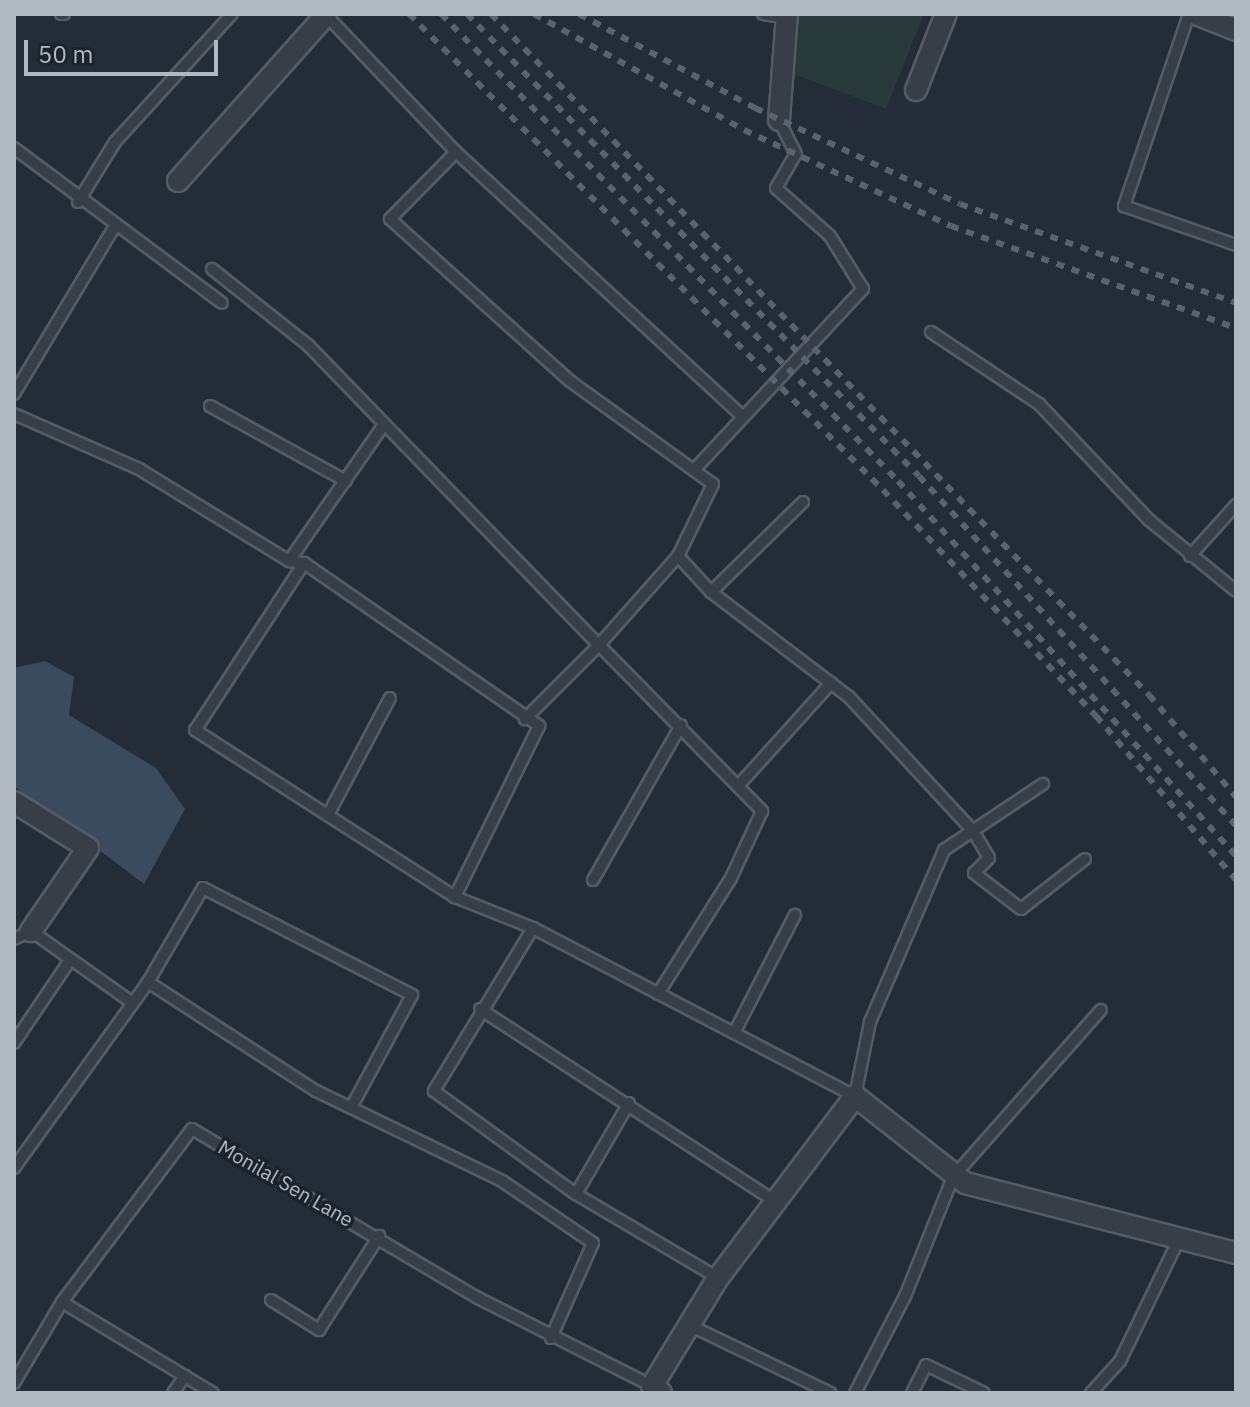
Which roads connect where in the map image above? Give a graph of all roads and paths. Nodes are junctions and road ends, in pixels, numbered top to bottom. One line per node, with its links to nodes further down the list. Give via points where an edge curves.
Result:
1 (232, 14): 14 (lane, via 115,142)
2 (325, 14): 12 (lane); 13 (street)
3 (763, 14): 7 (lane)
4 (946, 14): 9 (street)
5 (1189, 14): 16 (lane, via 1124,206)
6 (1196, 14): 8 (street)
7 (787, 16): 10 (street)
8 (1236, 30)
9 (916, 90)
10 (779, 120): 23 (lane, via 796,154 776,188 830,236 863,289)
11 (14, 148): 14 (lane)
12 (456, 152): 23 (lane); 25 (lane, via 390,219 570,381)
13 (178, 181)
14 (78, 202): 15 (lane)
15 (116, 224): 18 (lane); 20 (lane)
16 (1236, 245)
17 (212, 269): 24 (lane, via 308,345)
18 (222, 303)
19 (931, 332): 30 (lane, via 1039,404)
20 (14, 394)
21 (210, 406): 26 (lane)
22 (14, 414): 31 (lane, via 139,469)
23 (741, 415): 25 (lane)
24 (382, 427): 26 (lane); 35 (lane)
25 (694, 470): 29 (lane, via 713,484)
26 (346, 481): 31 (lane)
27 (803, 502): 34 (lane)
28 (1236, 505): 30 (lane)
29 (678, 556): 34 (lane); 35 (lane)
30 (1190, 556): 33 (lane)
31 (289, 561): 32 (lane)
32 (304, 563): 38 (lane, via 482,681); 43 (lane, via 195,730)
33 (1236, 591)
34 (711, 592): 36 (lane)
35 (599, 645): 38 (lane); 39 (lane)
36 (831, 683): 41 (lane); 44 (lane)
37 (390, 698): 43 (lane)
38 (525, 719): 47 (lane, via 539,726)
39 (681, 725): 41 (lane); 46 (lane)
40 (1043, 784): 44 (lane)
41 (738, 786): 53 (lane, via 762,811 731,878)
42 (14, 802): 50 (street, via 88,848)
43 (329, 813): 47 (lane)
44 (973, 831): 45 (lane, via 989,858 974,873 1021,909); 59 (lane, via 944,850 870,1022)
45 (1085, 859)
46 (593, 880)
47 (455, 897): 49 (lane)
48 (795, 915): 57 (lane)
49 (533, 928): 53 (lane); 55 (lane)
50 (22, 935): 51 (lane)
51 (68, 963): 54 (lane); 58 (lane)
52 (148, 982): 54 (lane); 61 (lane); 61 (lane, via 203,888 412,995)
53 (658, 994): 57 (lane)
54 (130, 1001): 62 (lane)
55 (480, 1009): 60 (lane); 64 (lane, via 434,1091)
56 (1101, 1010): 63 (lane)
57 (734, 1033): 59 (lane)
58 (14, 1043)
59 (855, 1096): 63 (street); 65 (street)
60 (629, 1103): 64 (lane); 65 (lane)
61 (351, 1108): 73 (lane, via 502,1181 593,1243)
62 (14, 1168)
63 (953, 1177): 67 (street); 80 (lane, via 924,1256)
64 (576, 1194): 69 (lane)
65 (773, 1200): 69 (street)
66 (379, 1236): 70 (lane, via 319,1330); 71 (lane, Monilal Sen Lane, via 192,1129); 73 (lane, Monilal Sen Lane)
67 (1177, 1243): 68 (street); 83 (lane, via 1120,1361)
68 (1236, 1253)
69 (718, 1278): 72 (street)
70 (271, 1300)
71 (62, 1302): 74 (lane); 75 (lane, Monilal Sen Lane)
72 (689, 1325): 76 (street); 79 (lane)
73 (551, 1338): 76 (lane, Monilal Sen Lane)
74 (185, 1376): 77 (lane); 78 (lane)
75 (14, 1383)
76 (657, 1390)
77 (173, 1393)
78 (213, 1393)
79 (830, 1393)
80 (855, 1393)
81 (912, 1393): 82 (lane, via 926,1365)
82 (984, 1393)
83 (1091, 1393)

